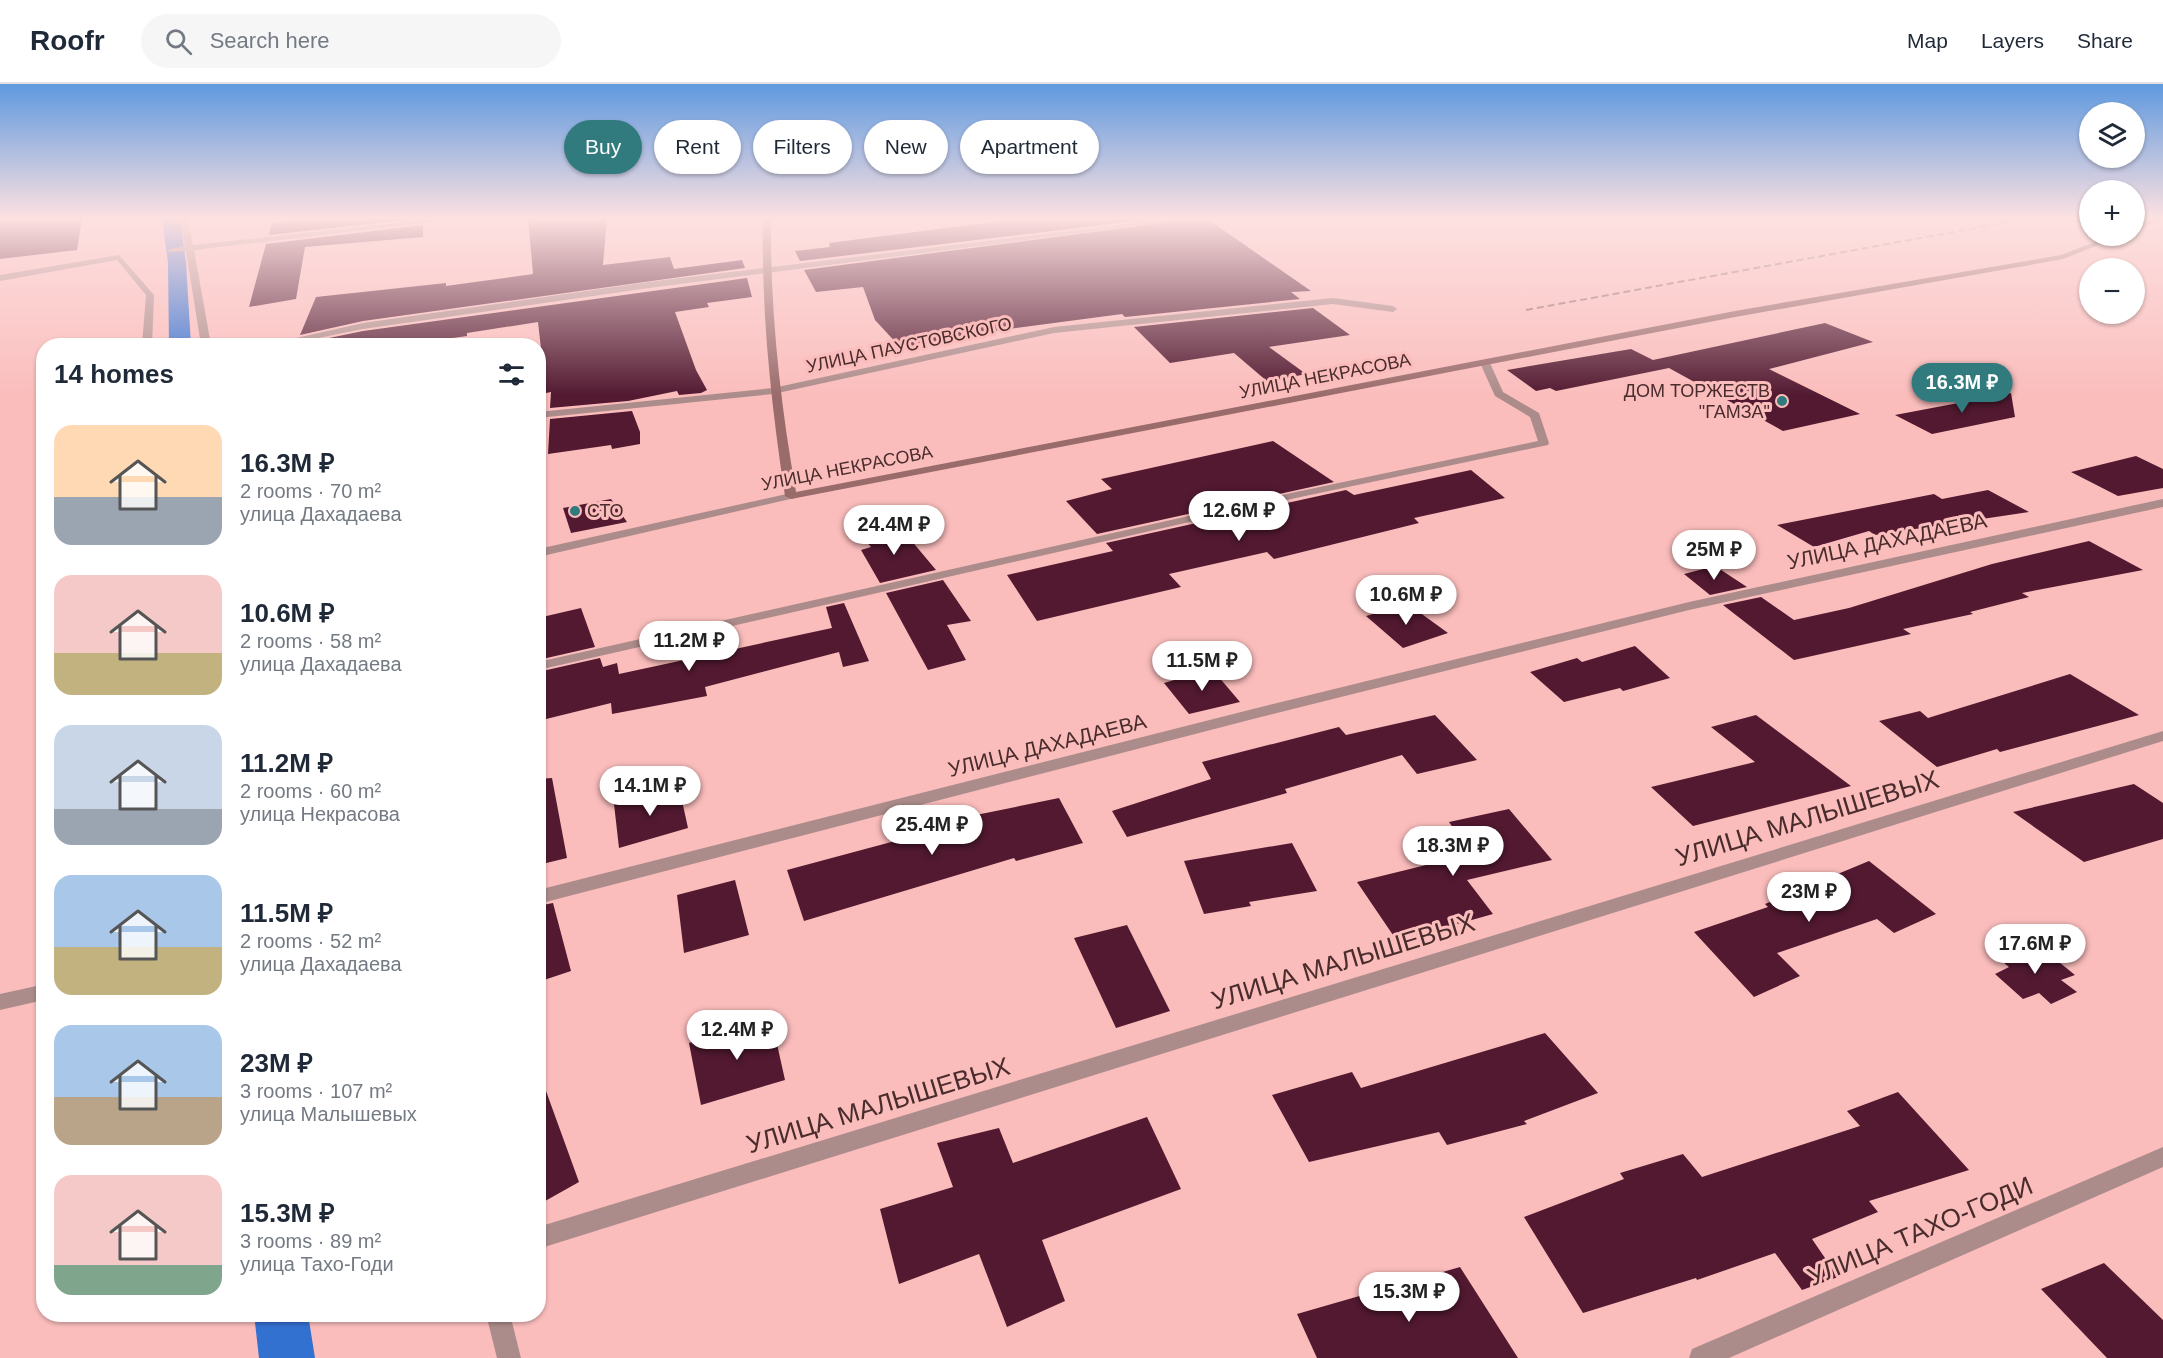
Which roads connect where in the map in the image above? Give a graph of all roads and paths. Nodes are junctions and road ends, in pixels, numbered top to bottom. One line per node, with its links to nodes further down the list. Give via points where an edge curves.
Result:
1 (136, 277): 7 (street, via 150,295)
2 (195, 277): 8 (street)
3 (711, 277): 9 (street, via 363,326)
4 (765, 277): 11 (street)
5 (1945, 277): 10 (street, УЛИЦА НЕКРАСОВА)
6 (1393, 309): 11 (street, УЛИЦА ПАУСТОВСКОГО, via 1333,301 1054,330)
7 (147, 338)
8 (205, 338)
9 (304, 338)
10 (1485, 363): 13 (street, УЛИЦА НЕКРАСОВА); 16 (street, via 1499,394 1535,415 1544,443 1291,496)
11 (773, 391): 12 (street, УЛИЦА ПАУСТОВСКОГО); 13 (street)
12 (546, 414)
13 (791, 496): 15 (street, УЛИЦА НЕКРАСОВА)
14 (2163, 503): 18 (street, УЛИЦА ДАХАДАЕВА, via 1677,609)
15 (546, 552)
16 (546, 664)
17 (2163, 736): 22 (street, УЛИЦА МАЛЫШЕВЫХ)
18 (546, 895)
19 (36, 994): 20 (street)
20 (0, 1002)
21 (2163, 1156): 25 (street, УЛИЦА ТАХО-ГОДИ)
22 (546, 1236)
23 (500, 1322): 24 (street)
24 (509, 1358)
25 (1701, 1358)

